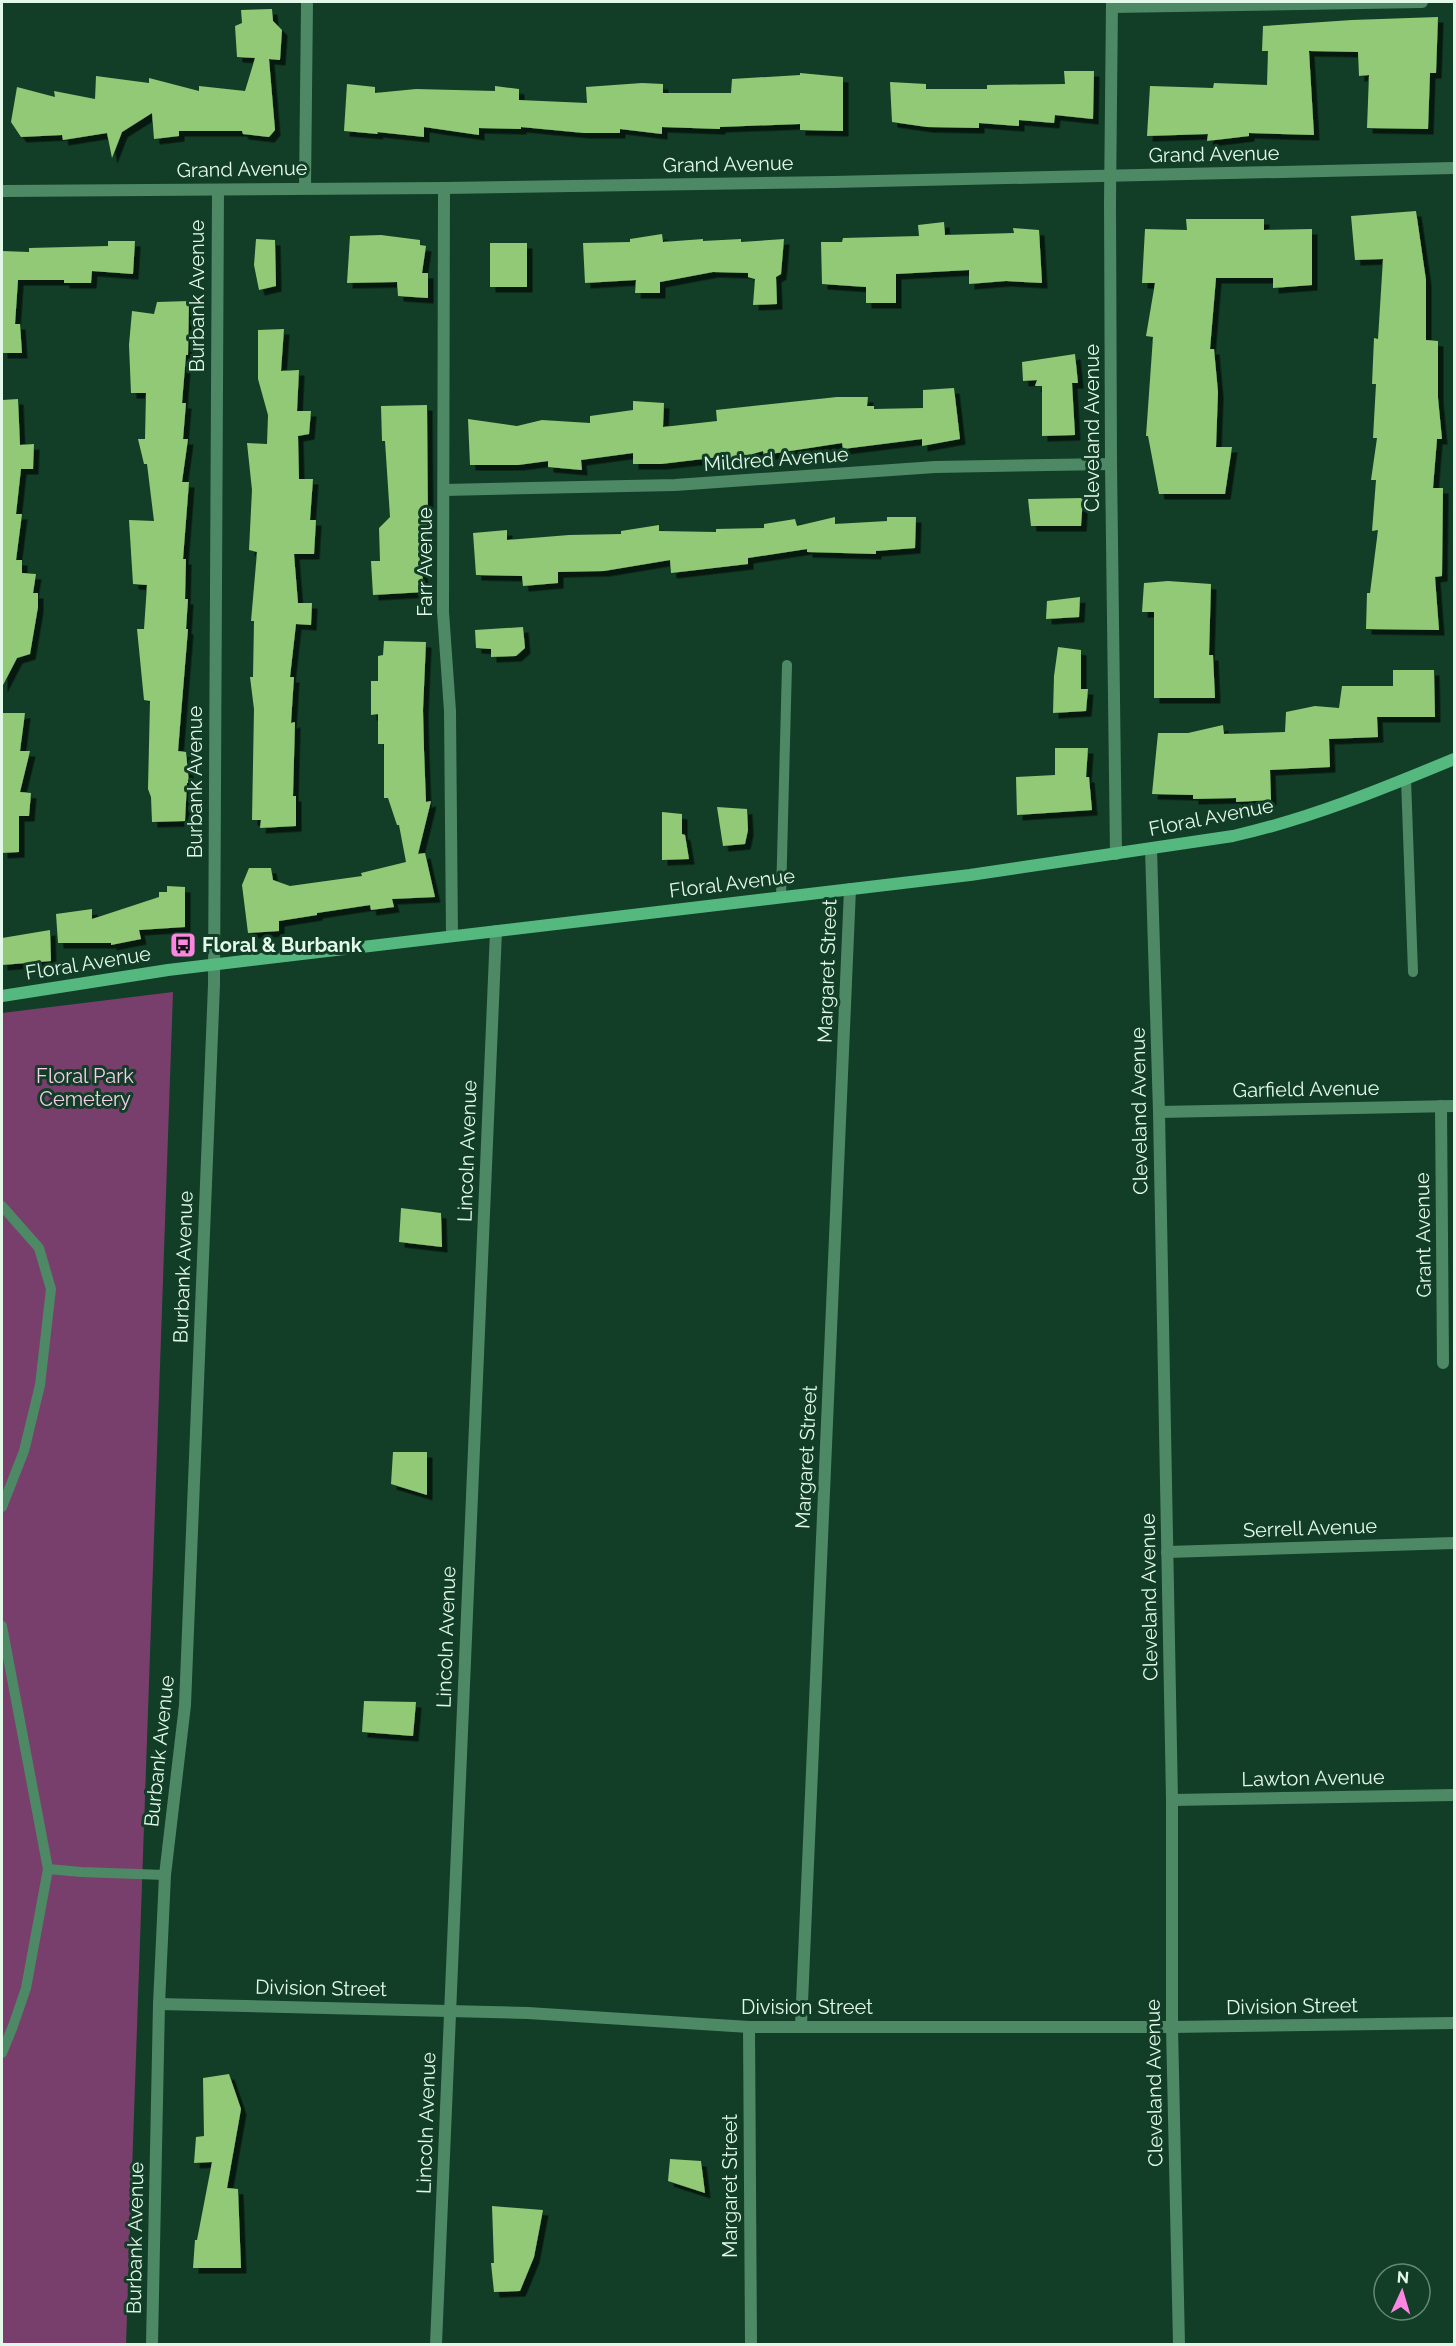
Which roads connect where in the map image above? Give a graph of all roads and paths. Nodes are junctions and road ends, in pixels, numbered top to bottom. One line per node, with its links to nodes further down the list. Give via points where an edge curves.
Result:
1 (307, 2): 6 (street)
2 (1422, 2): 3 (street)
3 (1112, 4): 5 (street, Cleveland Avenue)
4 (1455, 168): 5 (street, Grand Avenue)
5 (1110, 176): 7 (street, Grand Avenue); 10 (street, Cleveland Avenue)
6 (305, 188): 7 (street, Grand Avenue); 8 (street, Grand Avenue)
7 (444, 188): 11 (street, Farr Avenue)
8 (218, 189): 9 (street, Grand Avenue); 21 (street, Burbank Avenue)
9 (2, 191)
10 (1111, 464): 11 (street, Mildred Avenue, via 935,467 675,486); 16 (street, Cleveland Avenue)
11 (444, 490): 20 (street, Farr Avenue, via 443,612 450,711)
12 (787, 665): 18 (lane)
13 (1455, 759): 14 (street, Floral Avenue)
14 (1406, 779): 15 (street, Floral Avenue, via 1271,828); 22 (lane)
15 (1151, 849): 16 (street, Floral Avenue); 26 (street, Cleveland Avenue)
16 (1116, 854): 17 (street, Floral Avenue)
17 (850, 889): 18 (street, Floral Avenue); 40 (street, Margaret Street)
18 (781, 897): 19 (street, Floral Avenue)
19 (496, 931): 20 (street, Floral Avenue); 38 (street, Lincoln Avenue)
20 (452, 936): 21 (street, Floral Avenue)
21 (214, 964): 23 (street, Floral Avenue); 36 (street, Burbank Avenue, via 185,1705)
22 (1413, 972)
23 (2, 996)
24 (1441, 1106): 25 (street, Garfield Avenue); 26 (street, Garfield Avenue); 28 (street, Grant Avenue)
25 (1455, 1106)
26 (1159, 1112): 31 (street, Cleveland Avenue)
27 (2, 1206): 29 (lane, via 39,1248 51,1289 40,1384 24,1451)
28 (1443, 1363)
29 (2, 1507)
30 (1455, 1543): 31 (street, Serrell Avenue)
31 (1167, 1552): 34 (street, Cleveland Avenue)
32 (2, 1626): 35 (lane)
33 (1455, 1795): 34 (street, Lawton Avenue)
34 (1172, 1800): 42 (street, Cleveland Avenue)
35 (48, 1869): 36 (lane); 43 (lane, via 26,1988)
36 (165, 1875): 37 (street, Burbank Avenue)
37 (159, 2004): 38 (street, Division Street); 44 (street, Burbank Avenue)
38 (450, 2011): 41 (street, Division Street); 45 (street, Lincoln Avenue)
39 (1455, 2023): 42 (street, Division Street)
40 (801, 2026): 41 (street, Division Street); 42 (street, Division Street)
41 (749, 2027): 46 (street, Margaret Street)
42 (1172, 2027): 47 (street, Cleveland Avenue)
43 (2, 2052)
44 (152, 2344)
45 (436, 2344)
46 (751, 2344)
47 (1179, 2344)

